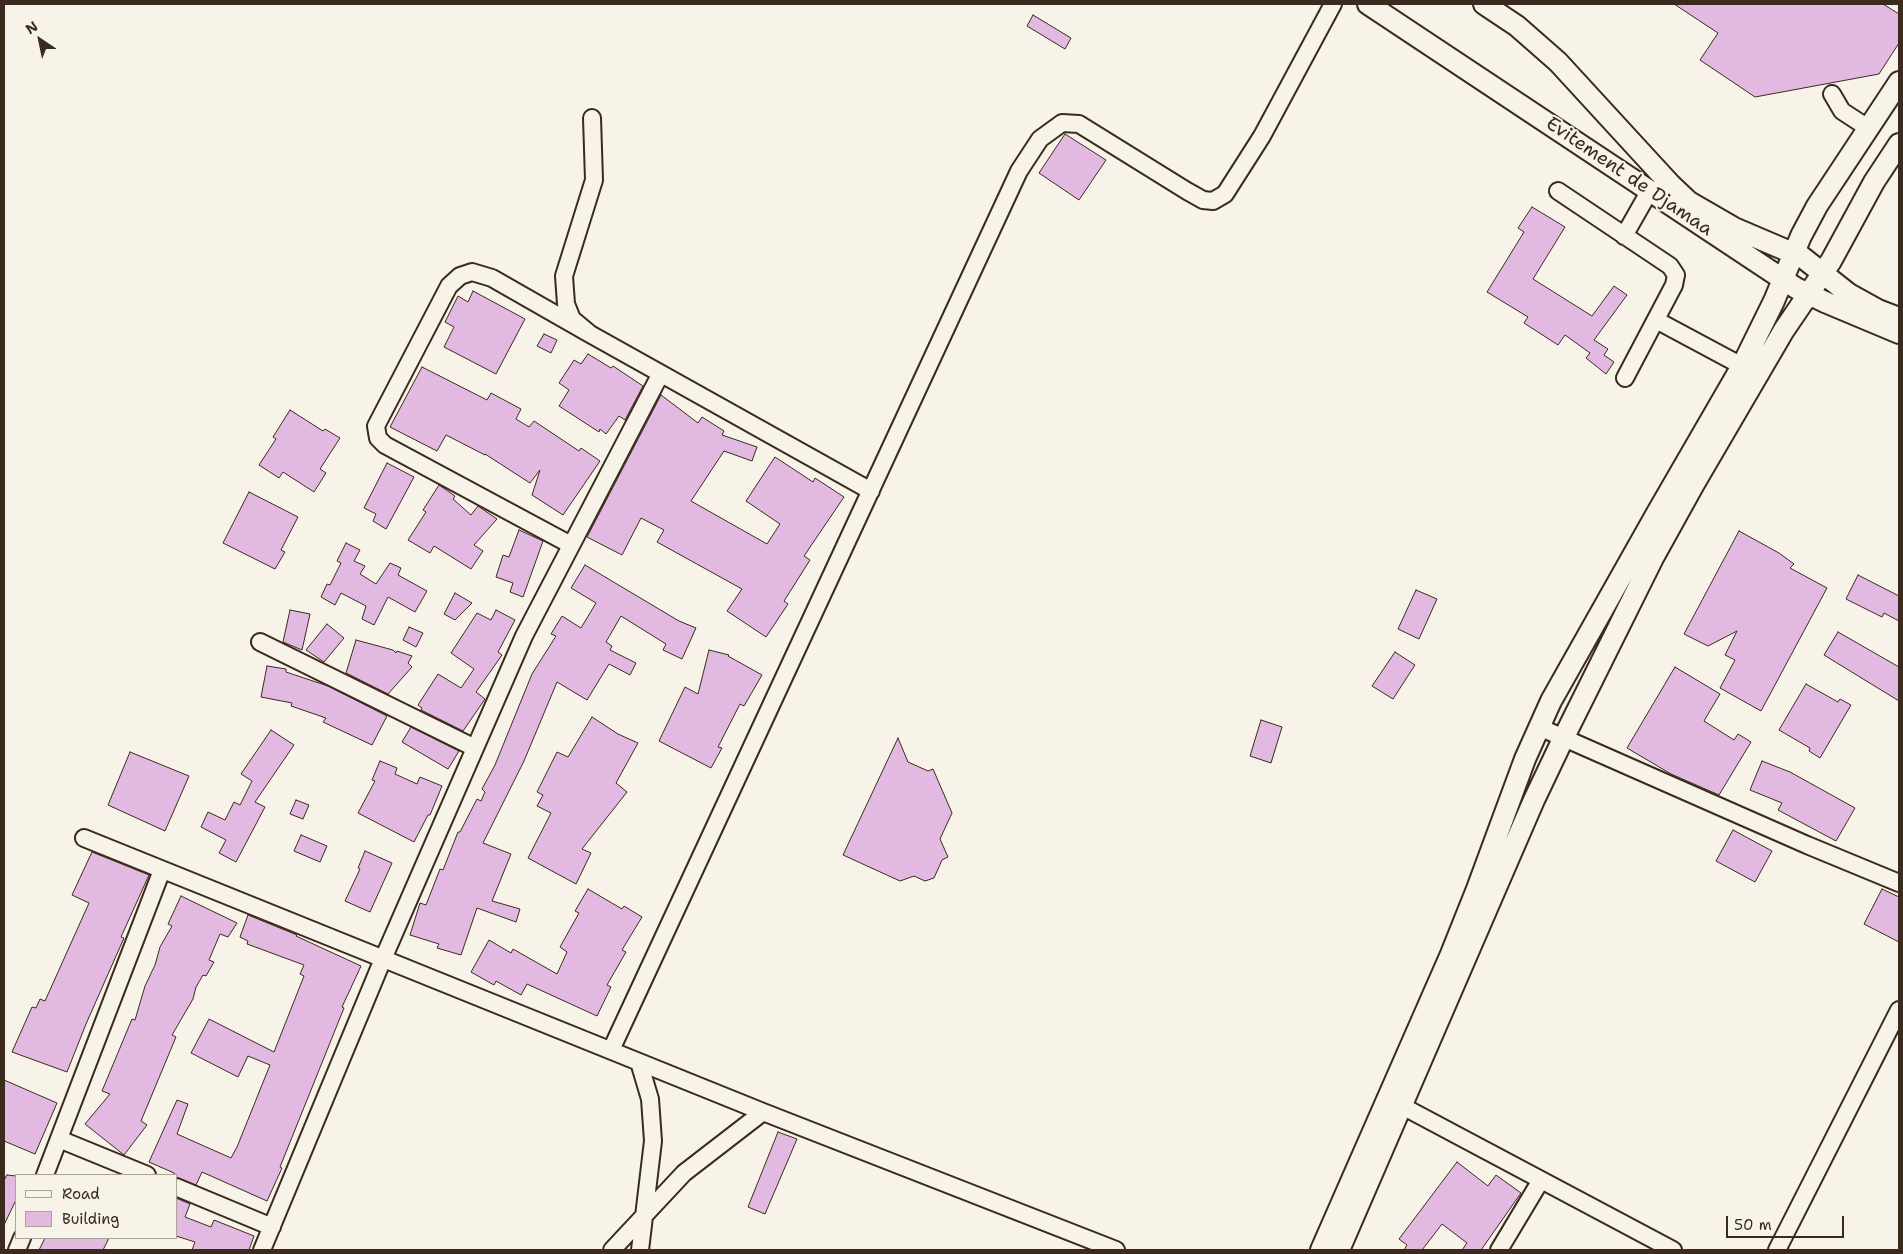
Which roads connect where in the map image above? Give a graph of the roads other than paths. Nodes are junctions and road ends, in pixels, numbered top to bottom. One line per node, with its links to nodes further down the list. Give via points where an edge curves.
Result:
1 (1334, 4): 23 (street, via 1247,160 1225,194 1213,201 1203,200 1187,191 1079,124 1062,123 1040,139 1019,171)
2 (1368, 4): 10 (main road, Evitement de Djamaa)
3 (1484, 4): 12 (main road, Evitement de Djamaa, via 1517,26 1558,62 1690,202 1734,228)
4 (1899, 82): 7 (main road)
5 (1832, 94): 7 (street, via 1842,111)
6 (592, 118): 19 (street, via 594,180 564,276 566,304 572,319)
7 (1868, 128): 12 (main road, via 1817,206)
8 (1899, 144): 13 (main road)
9 (1558, 191): 11 (street)
10 (1649, 192): 11 (street); 14 (main road, Evitement de Djamaa)
11 (1624, 236): 17 (street, via 1670,266 1676,275)
12 (1794, 254): 13 (main road, Evitement de Djamaa); 14 (main road)
13 (1823, 273): 15 (main road); 16 (main road, Evitement de Djamaa, via 1849,294)
14 (1784, 280): 15 (main road, Evitement de Djamaa); 20 (main road)
15 (1808, 294): 18 (main road, Evitement de Djamaa); 27 (main road, via 1673,521)
16 (1899, 318)
17 (1656, 320): 20 (street); 22 (street)
18 (1899, 333)
19 (590, 334): 21 (street); 24 (street, via 492,278 472,272 460,276 449,286 376,426 378,438 385,445)
20 (1742, 366): 26 (main road, via 1657,512)
21 (660, 375): 23 (street); 24 (street)
22 (1625, 378)
23 (871, 491): 34 (street)
24 (571, 545): 28 (street, via 524,636)
25 (260, 642): 28 (street)
26 (1539, 727): 27 (street); 49 (main road, via 1451,954)
27 (1564, 737): 31 (street); 36 (main road)
28 (475, 748): 32 (street)
29 (84, 838): 30 (street)
30 (162, 870): 32 (street); 38 (street)
31 (1899, 883)
32 (383, 958): 34 (street); 44 (street)
33 (1899, 1010): 53 (street)
34 (611, 1050): 35 (street)
35 (639, 1062): 37 (street); 43 (street, via 650,1099 653,1141)
36 (1402, 1106): 41 (street); 50 (main road)
37 (763, 1112): 43 (street, via 684,1173); 48 (street)
38 (59, 1139): 39 (street); 40 (street)
39 (46, 1174)
40 (145, 1174)
41 (1541, 1180): 51 (street); 52 (street)
42 (178, 1188): 44 (street)
43 (644, 1216): 46 (street); 47 (street)
44 (272, 1227): 45 (street)
45 (262, 1250)
46 (612, 1250)
47 (640, 1250)
48 (1116, 1250)
49 (1321, 1250)
50 (1339, 1250)
51 (1498, 1250)
52 (1673, 1250)
53 (1777, 1250)

